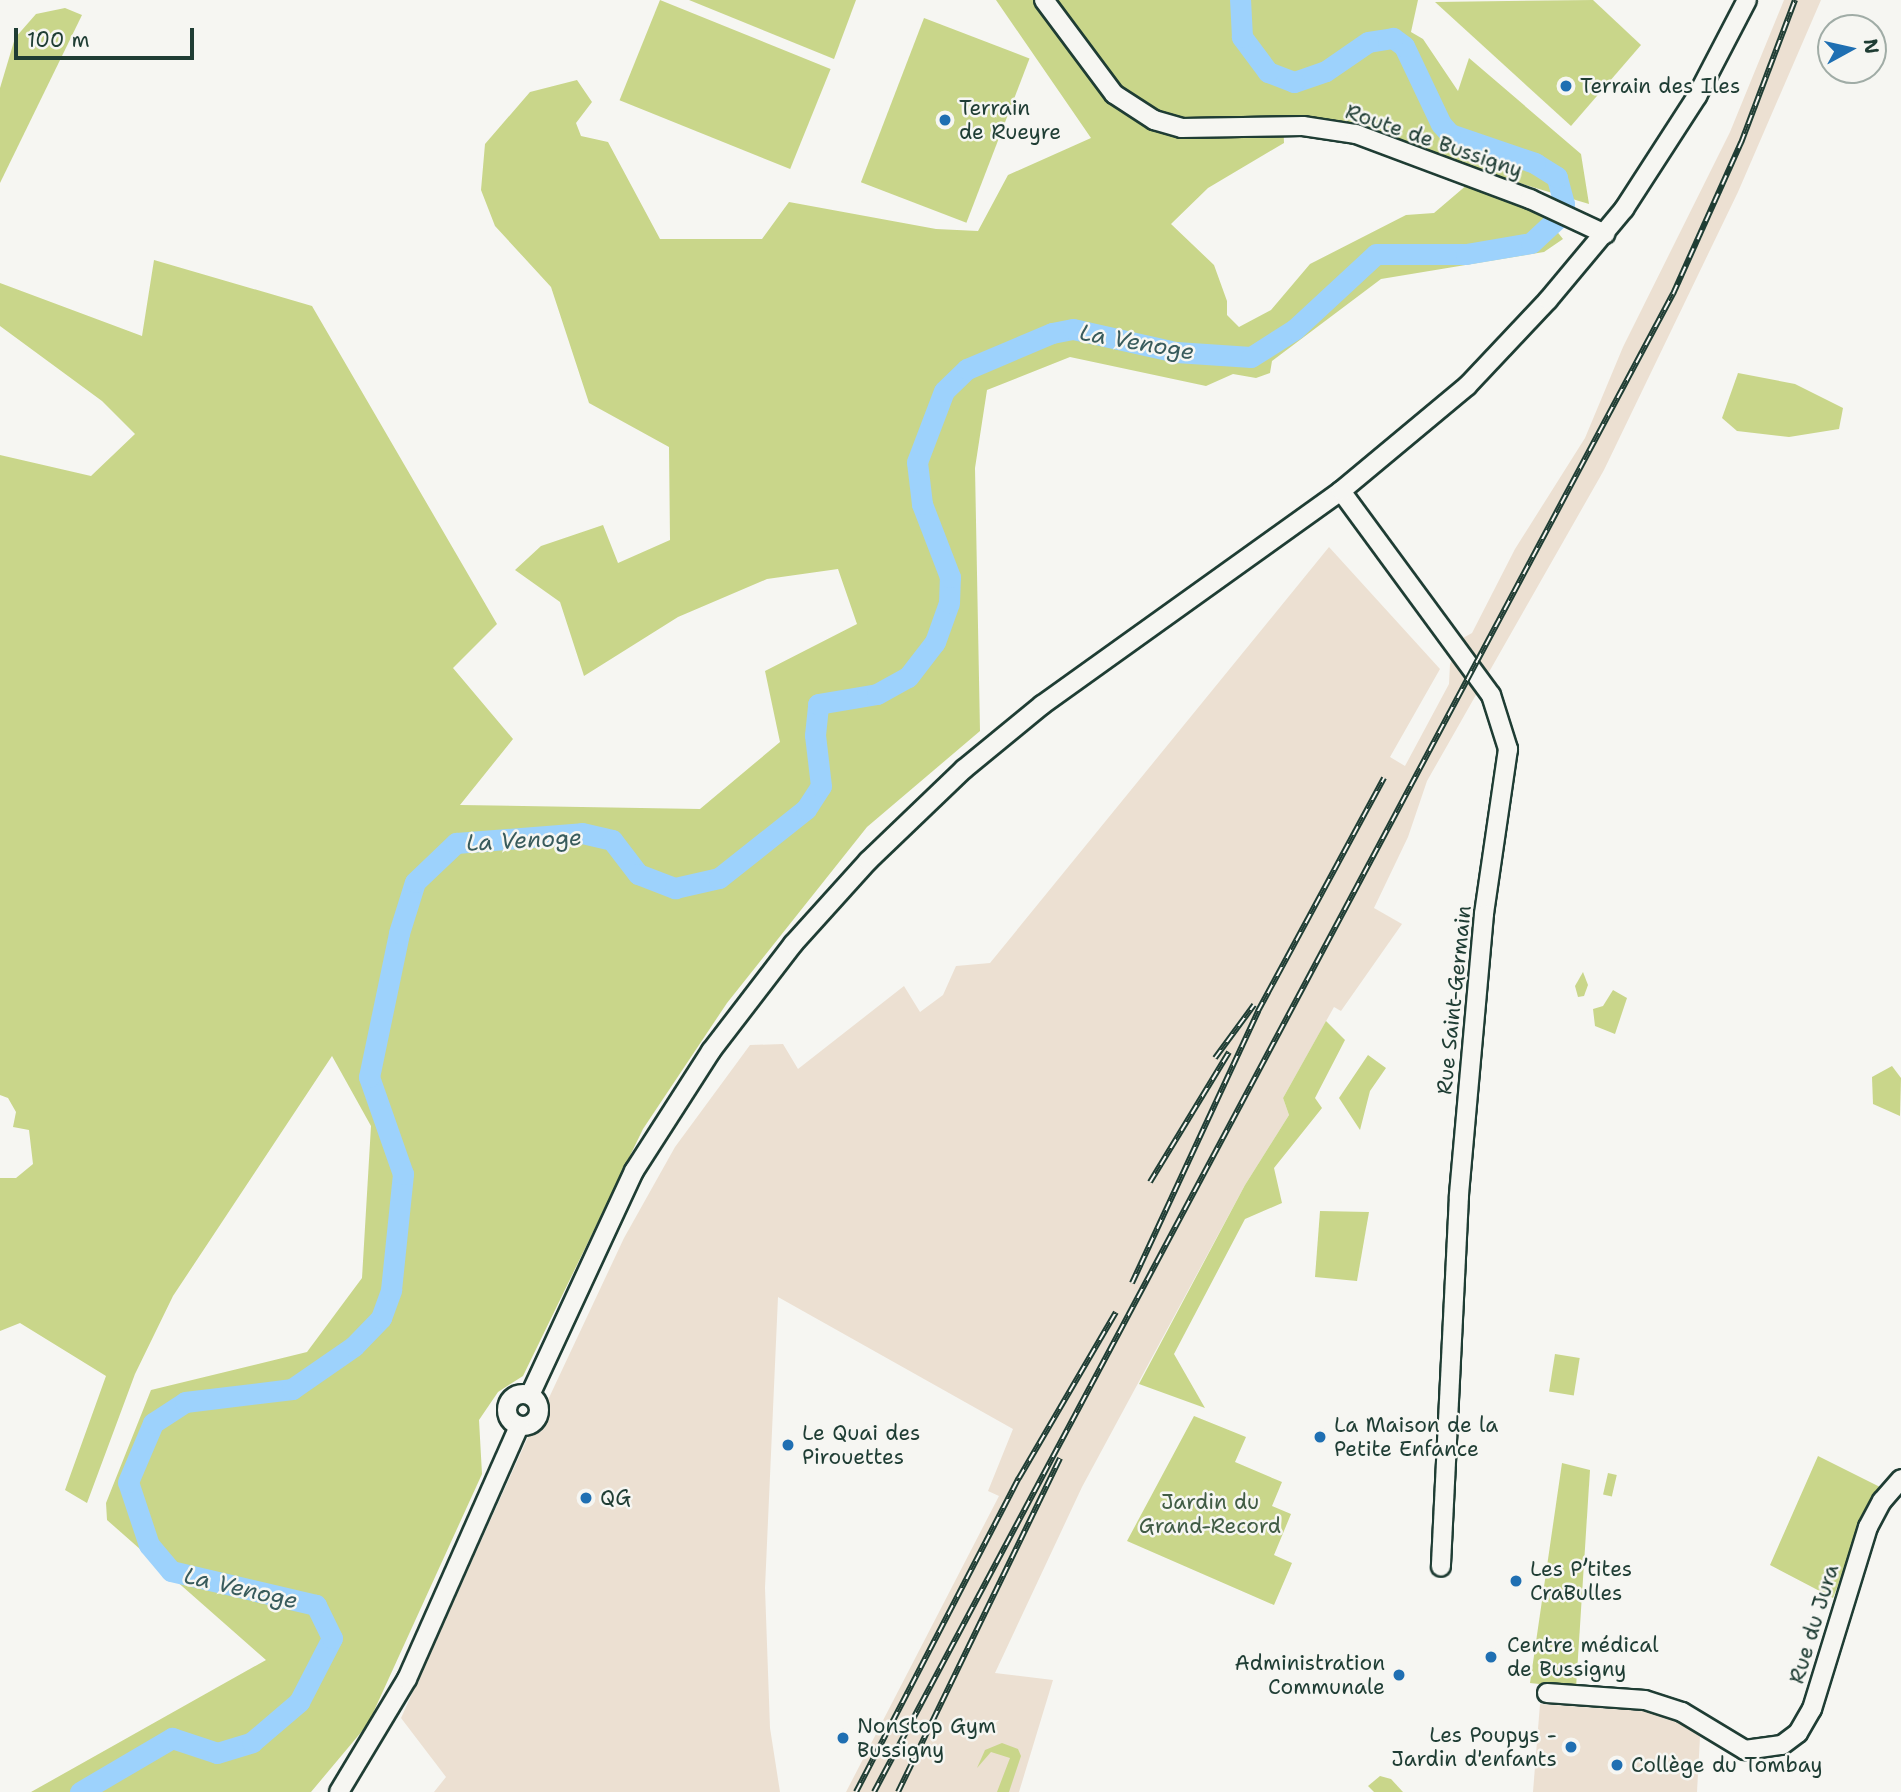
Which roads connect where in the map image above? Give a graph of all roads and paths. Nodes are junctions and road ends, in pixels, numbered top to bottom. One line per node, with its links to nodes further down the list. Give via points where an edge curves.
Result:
1 (1044, 0): 3 (main road, Route de Bussigny, via 1114,94 1154,120 1197,129 1331,128 1531,199)
2 (1747, 0): 3 (main road, via 1691,107)
3 (1605, 234): 4 (main road, via 1467,386)
4 (1341, 491): 6 (main road, Rue Saint-Germain, via 1491,695 1507,741 1508,771 1484,914 1459,1196); 8 (main road, via 1042,705 983,753 876,853 793,944 711,1051 634,1171 530,1395 538,1403 539,1414 534,1423 519,1426 407,1679)
5 (1901, 1479): 7 (main road, Rue du Jura, via 1882,1500 1868,1527 1812,1709 1798,1733 1782,1745 1745,1751 1666,1706 1636,1699)
6 (1441, 1567)
7 (1547, 1693)
8 (339, 1792)

